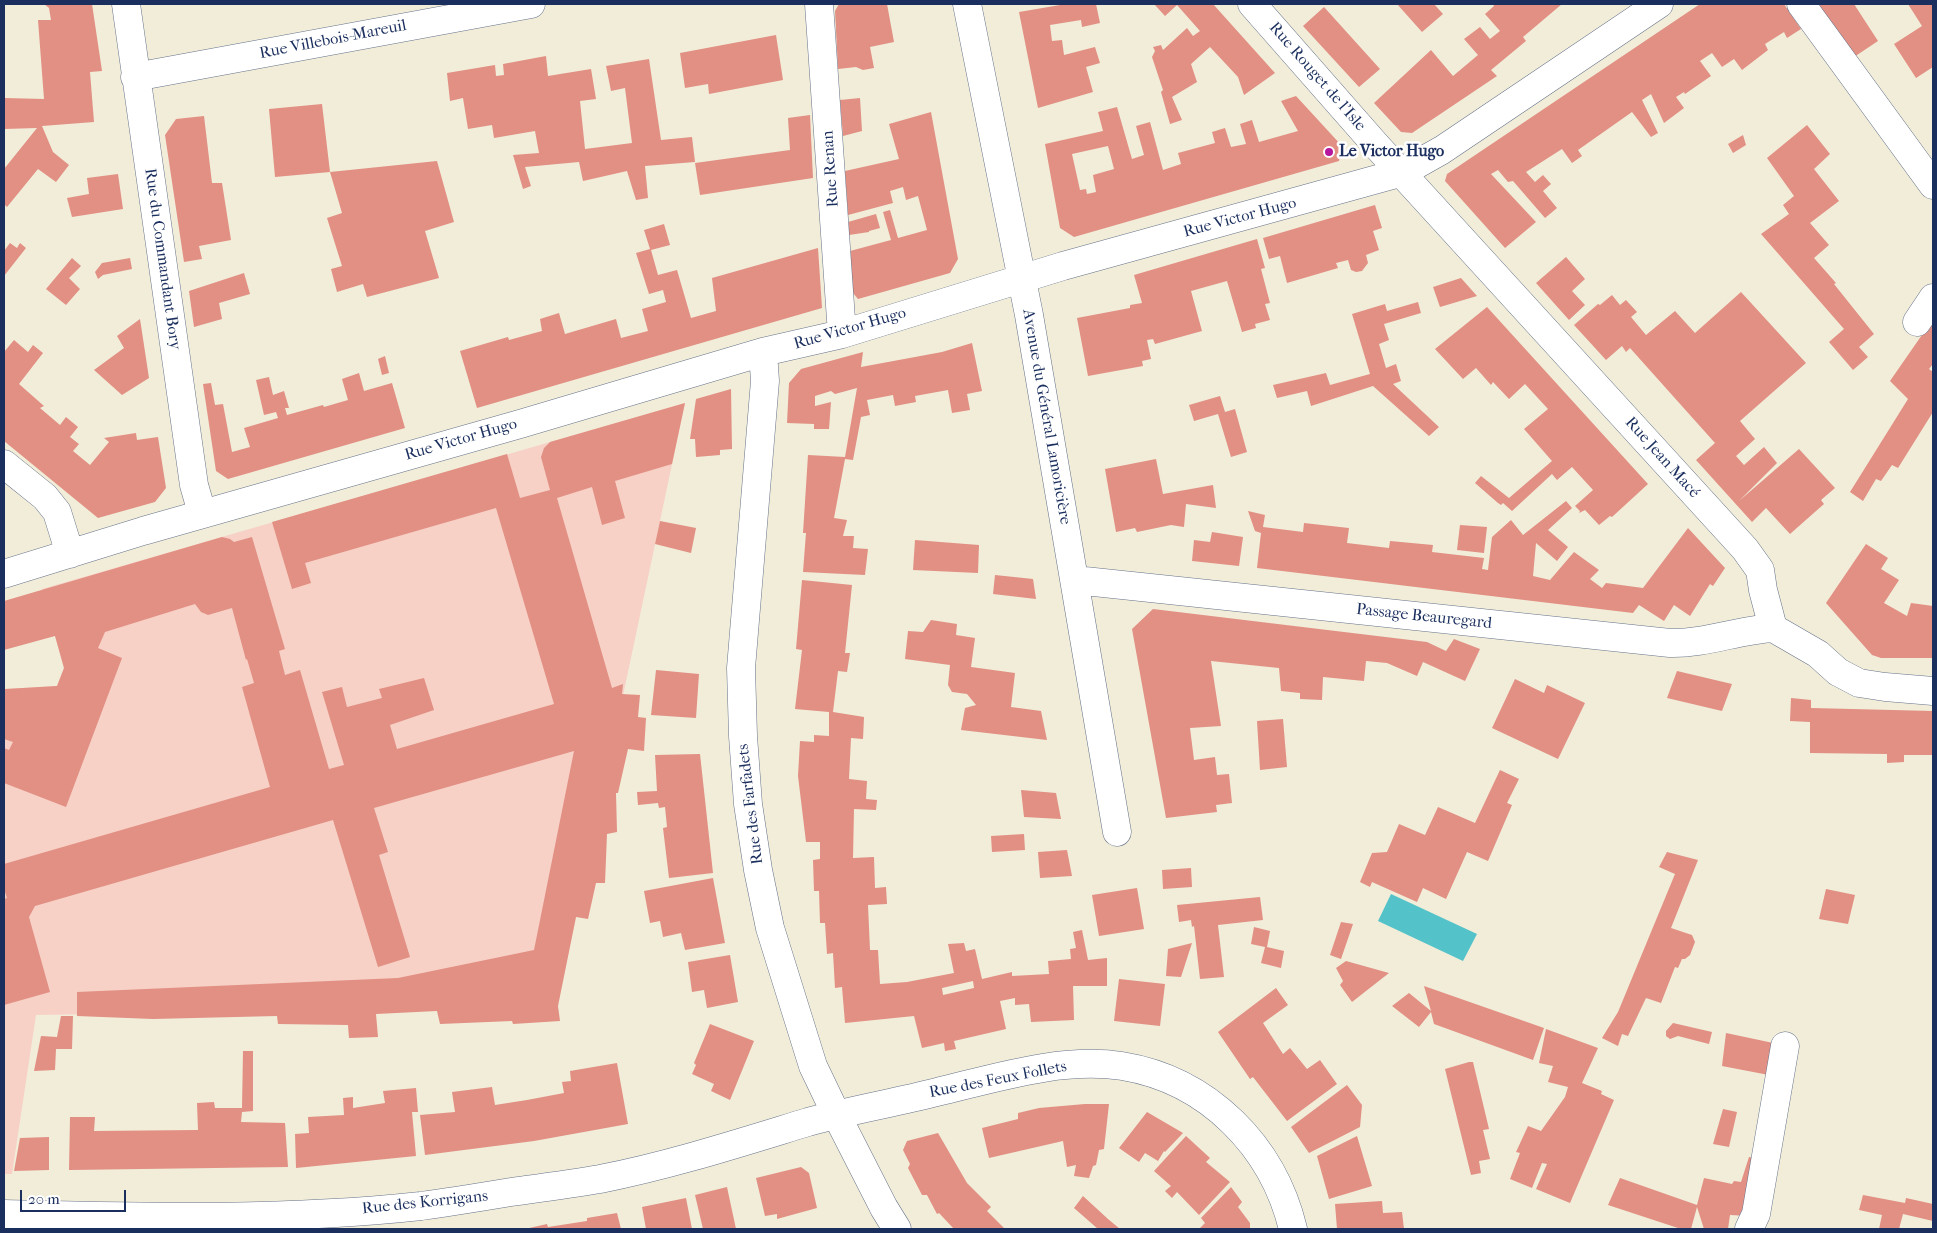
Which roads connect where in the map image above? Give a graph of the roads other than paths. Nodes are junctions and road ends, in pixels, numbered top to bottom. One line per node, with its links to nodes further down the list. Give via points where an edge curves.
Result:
1 (126, 4): 8 (street, Rue du Commandant Bory)
2 (531, 4): 8 (street, Rue Villebois-Mareuil)
3 (819, 4): 14 (street, Rue Renan)
4 (967, 4): 11 (street, Avenue du Général Lamoricière)
5 (1252, 4): 9 (street, Rue Rouget de l'Isle)
6 (1659, 4): 9 (street, Rue Victor Hugo, via 1431,157)
7 (1801, 4): 10 (street)
8 (135, 76): 17 (street, Rue du Commandant Bory, via 193,476)
9 (1403, 172): 11 (street, Rue Victor Hugo); 21 (street, Rue Jean Macé, via 1745,549 1760,570)
10 (1933, 185)
11 (1021, 279): 14 (street, Rue Victor Hugo); 20 (street, Avenue du Général Lamoricière)
12 (1933, 298): 13 (street)
13 (1917, 322)
14 (842, 334): 15 (street, Rue Victor Hugo)
15 (763, 352): 17 (street, Rue Victor Hugo); 25 (street, Rue des Farfadets, via 765,381 741,668 748,804 770,928 813,1066)
16 (4, 464): 18 (street, via 45,497 57,512)
17 (202, 513): 18 (street, Rue Victor Hugo)
18 (70, 554): 19 (street, Rue Victor Hugo)
19 (4, 574)
20 (1075, 580): 21 (street, Passage Beauregard, via 1670,643 1688,644 1754,629); 23 (street, Avenue du Général Lamoricière)
21 (1773, 628): 22 (street, via 1859,683)
22 (1933, 691)
23 (1118, 832)
24 (1785, 1046): 29 (street, via 1756,1214)
25 (836, 1114): 26 (street, Rue des Korrigans, via 689,1158 600,1179 422,1206 246,1216); 27 (street, Rue des Farfadets); 28 (street, Rue des Feux Follets, via 1060,1066 1122,1066 1181,1085 1232,1120 1270,1169)
26 (4, 1214)
27 (897, 1229)
28 (1293, 1229)
29 (1750, 1229)

